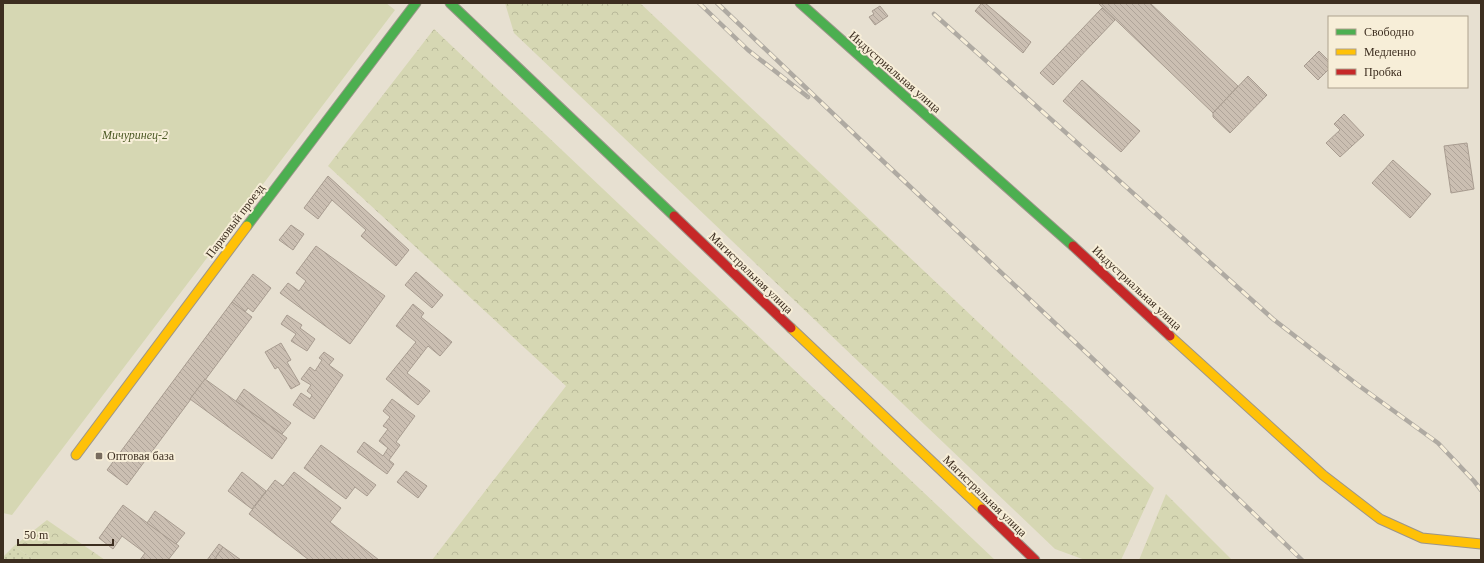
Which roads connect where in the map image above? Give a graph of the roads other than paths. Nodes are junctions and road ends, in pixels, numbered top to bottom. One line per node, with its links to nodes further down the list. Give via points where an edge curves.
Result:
1 (416, 3): 4 (street, Парковый проезд)
2 (450, 3): 6 (street, Магистральная улица)
3 (800, 3): 5 (street, Индустриальная улица, via 1044,219 1323,475 1380,519 1422,538)
4 (76, 455)
5 (1481, 544)
6 (1034, 560)

